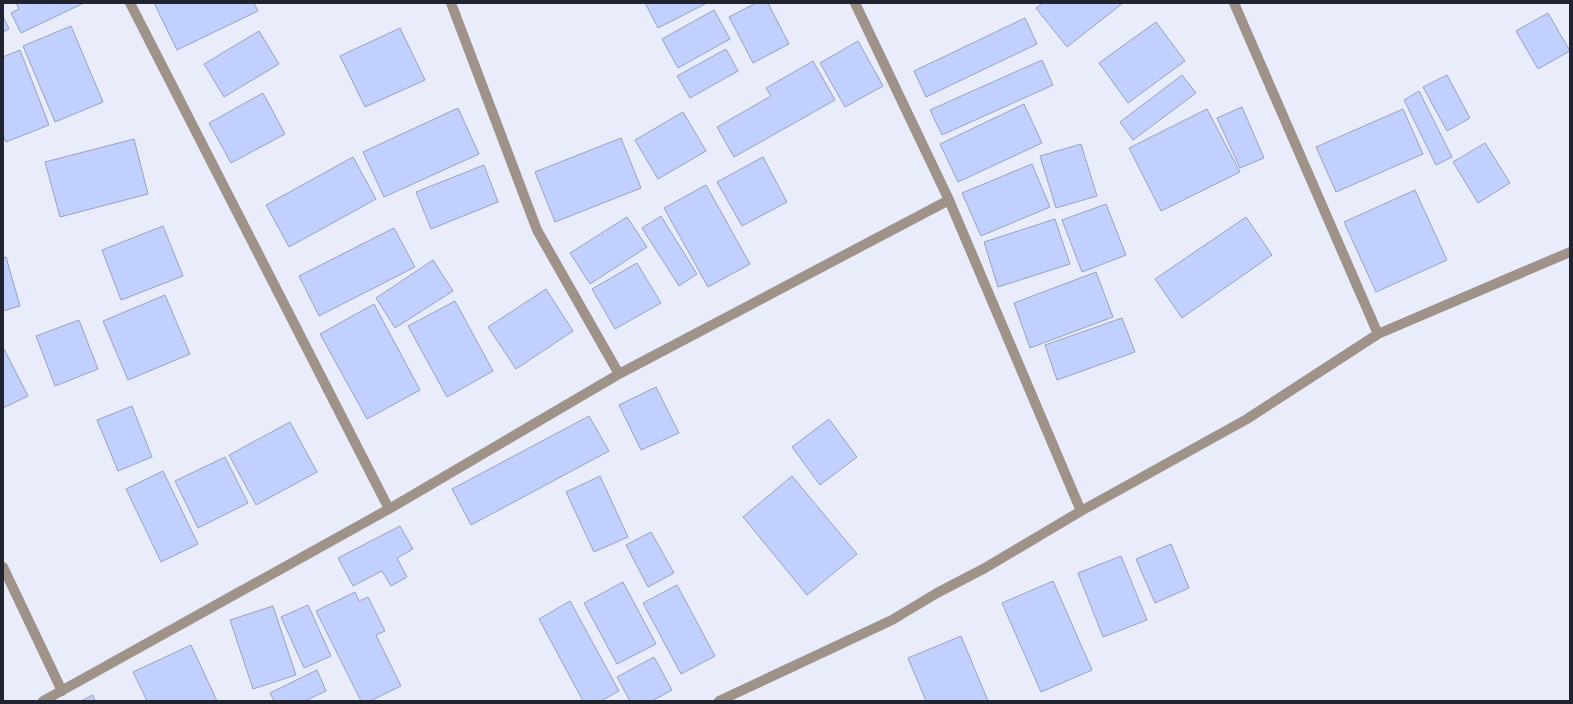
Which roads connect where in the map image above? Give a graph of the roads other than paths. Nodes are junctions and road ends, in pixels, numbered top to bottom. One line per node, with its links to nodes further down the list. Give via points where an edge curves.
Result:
1 (130, 3): 9 (street)
2 (451, 3): 8 (street, via 537,230)
3 (855, 3): 5 (street)
4 (1234, 3): 7 (street)
5 (949, 200): 8 (street); 10 (street)
6 (1570, 252): 7 (street)
7 (1378, 334): 10 (street, via 1247,419)
8 (619, 374): 9 (street)
9 (389, 509): 12 (street)
10 (1081, 511): 14 (street, via 892,620)
11 (3, 567): 12 (street)
12 (62, 691): 13 (street)
13 (43, 701)
14 (720, 701)

